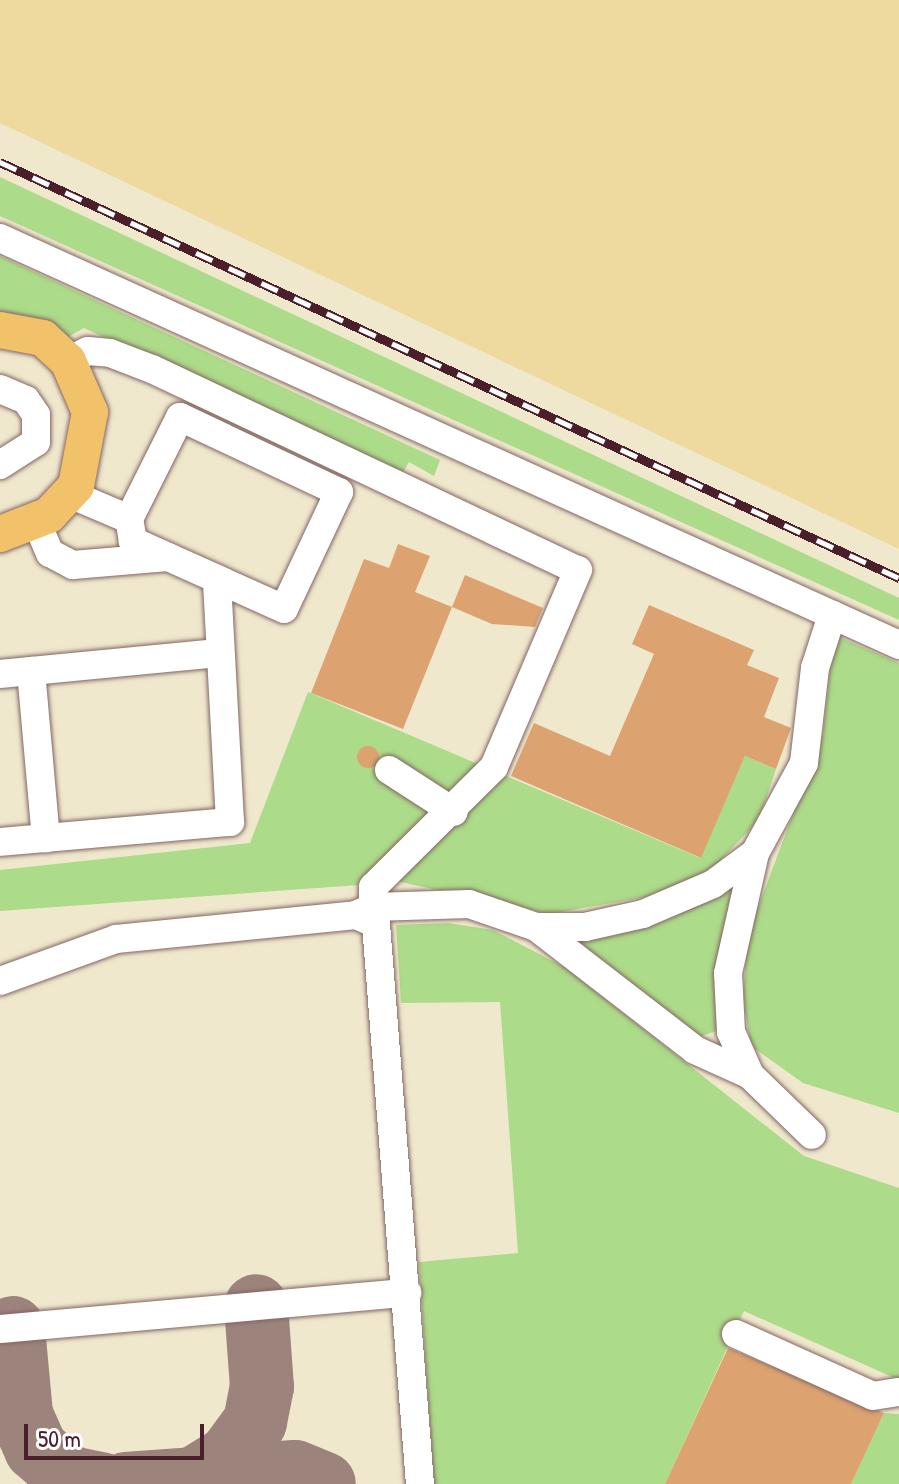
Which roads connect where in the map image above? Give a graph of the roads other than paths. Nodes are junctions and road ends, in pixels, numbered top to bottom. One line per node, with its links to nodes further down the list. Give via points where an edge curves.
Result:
1 (0, 238): 11 (street)
2 (0, 330): 3 (main road, via 43,338)
3 (68, 361): 6 (main road, via 90,412 89,445); 17 (street, via 88,351 110,353 152,369 578,570 494,767)
4 (0, 389): 5 (street, via 26,400 36,415 36,442)
5 (0, 465)
6 (52, 511): 7 (street); 7 (street, via 69,547); 8 (main road); 9 (street, via 50,553 73,565)
7 (131, 530): 9 (street); 10 (street, via 180,417 339,492 284,609)
8 (0, 534)
9 (169, 557): 10 (street)
10 (217, 579): 13 (street)
11 (832, 615): 12 (street); 20 (street, via 815,668 804,763)
12 (899, 645)
13 (220, 653): 14 (street); 18 (street, via 230,822)
14 (31, 671): 15 (street); 18 (street)
15 (0, 674)
16 (389, 770): 17 (street)
17 (454, 812): 21 (street, via 373,887)
18 (46, 838): 19 (street)
19 (0, 842)
20 (755, 853): 22 (street, via 713,884 643,914 585,927); 24 (street, via 728,973 731,1032)
21 (364, 911): 22 (street, via 469,904); 23 (street, via 116,939); 26 (street, via 376,924)
22 (536, 927): 24 (street, via 695,1050)
23 (0, 981)
24 (750, 1075): 25 (street)
25 (812, 1135)
26 (407, 1293): 27 (street); 30 (street)
27 (0, 1329)
28 (736, 1334): 29 (street, via 873,1396)
29 (899, 1392)
30 (420, 1484)

